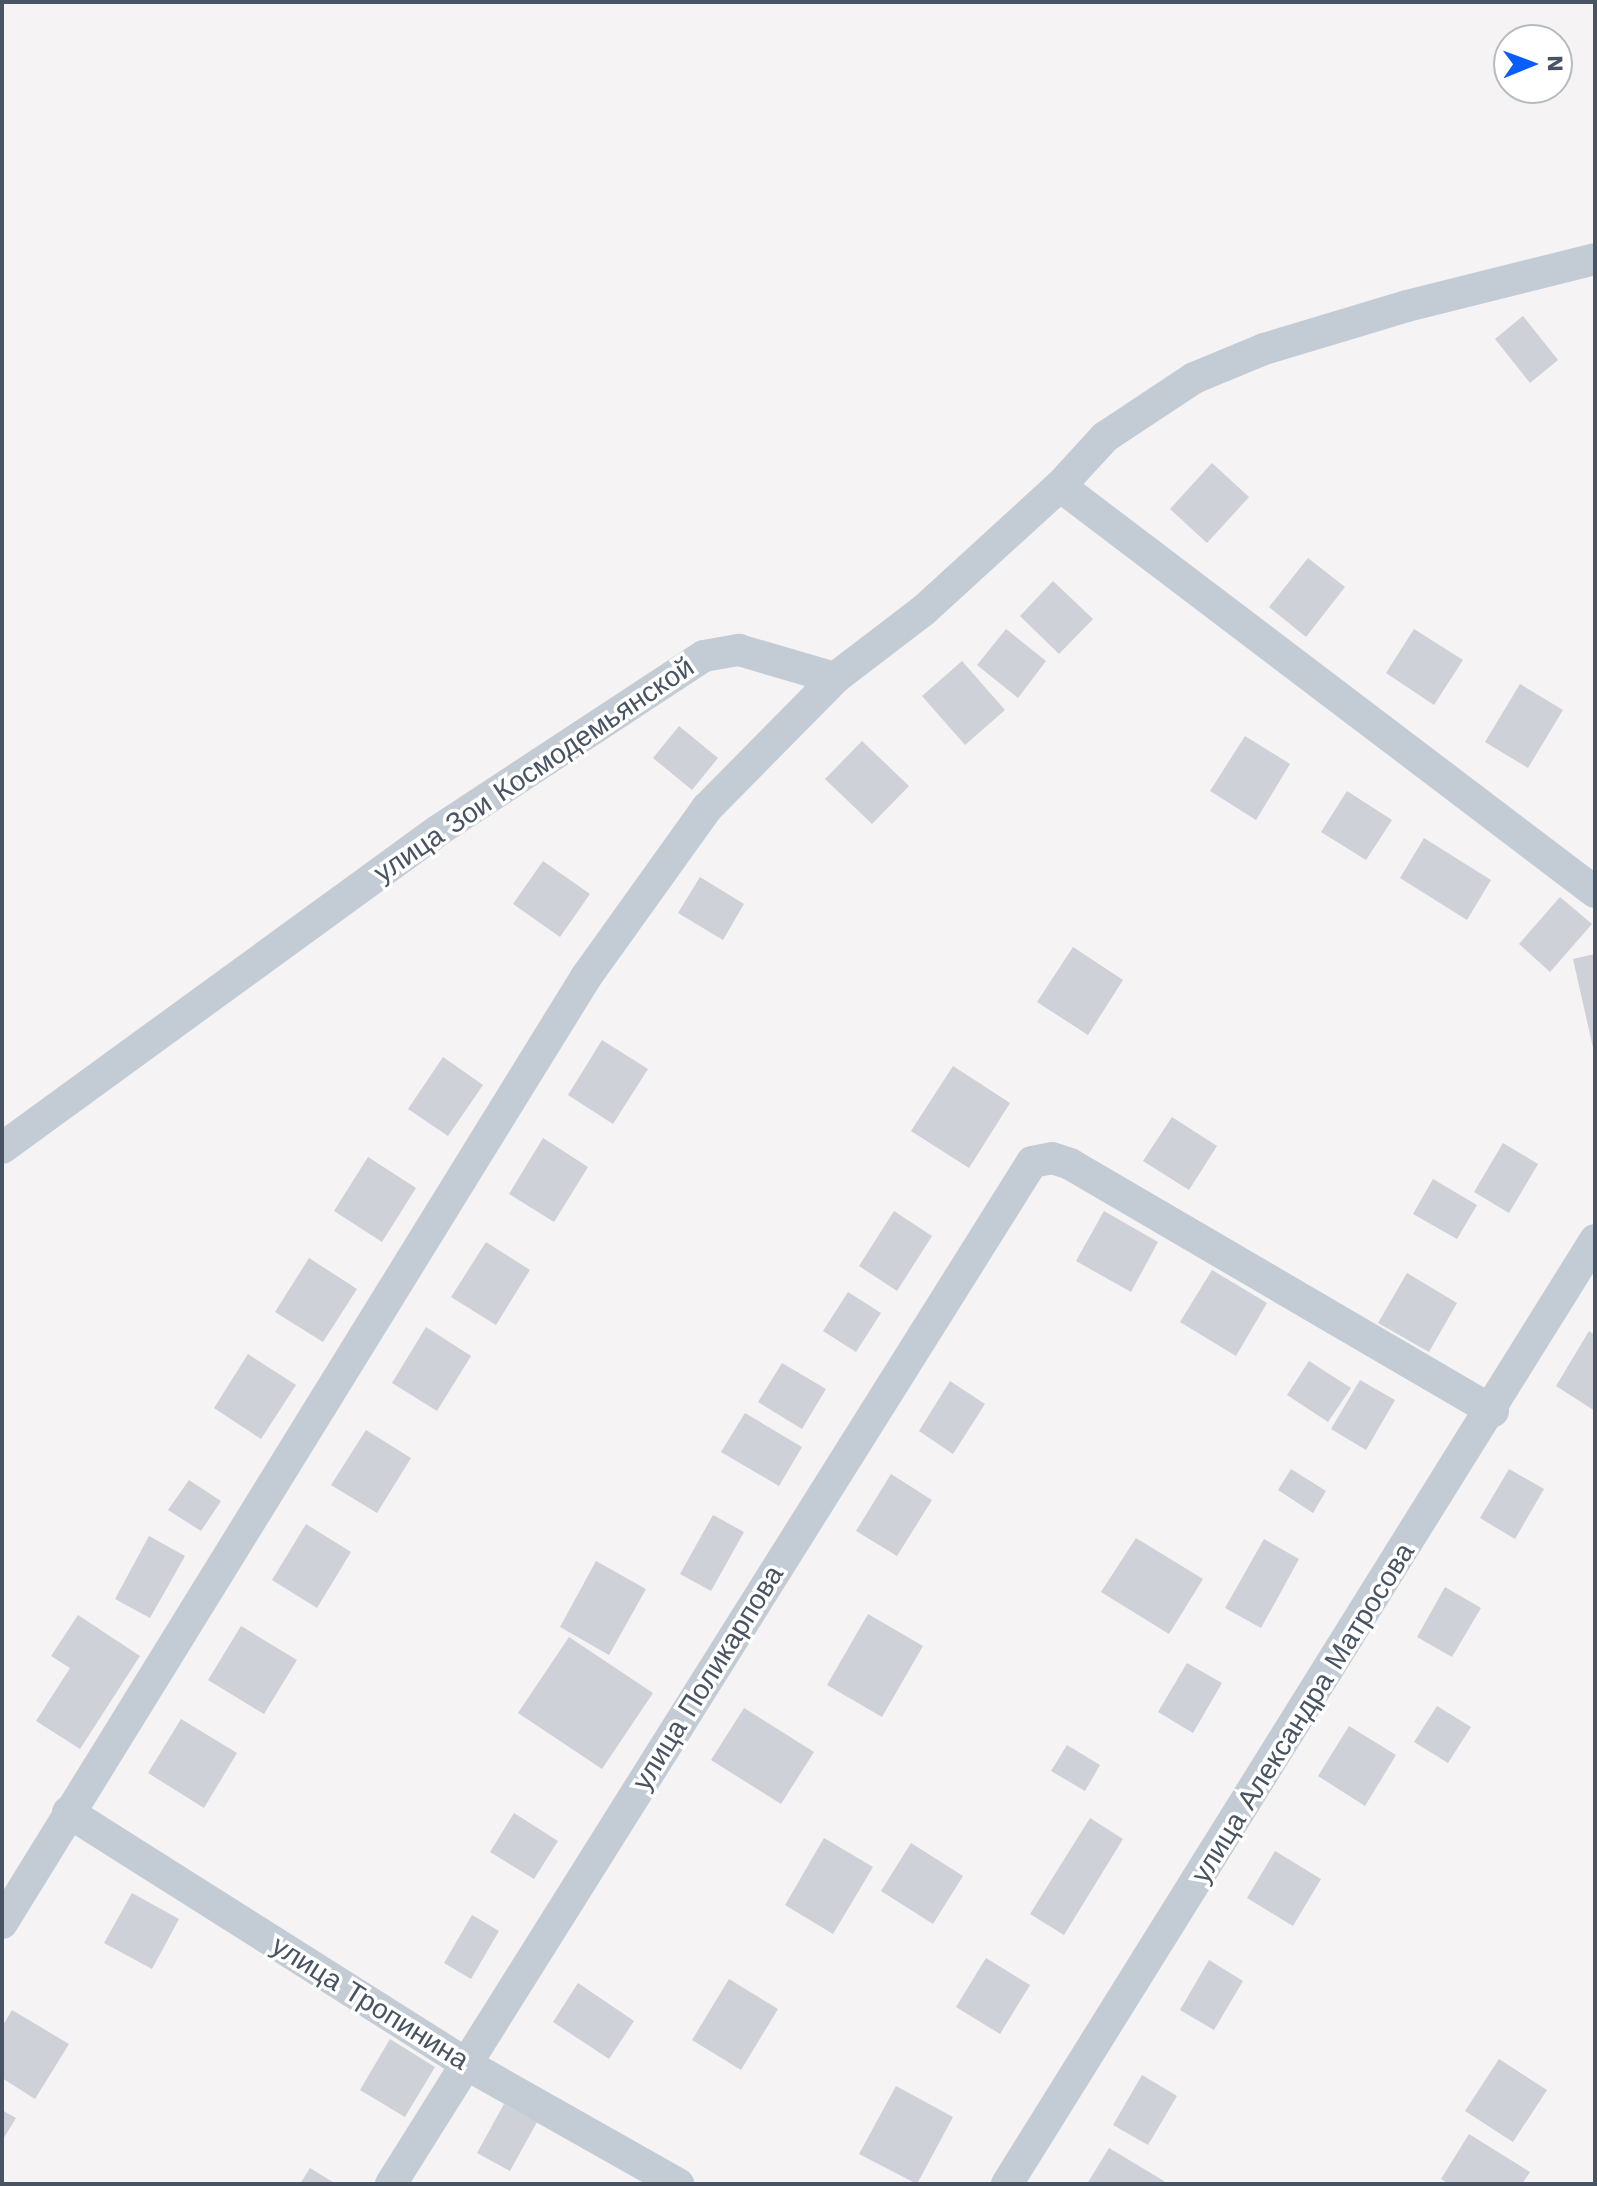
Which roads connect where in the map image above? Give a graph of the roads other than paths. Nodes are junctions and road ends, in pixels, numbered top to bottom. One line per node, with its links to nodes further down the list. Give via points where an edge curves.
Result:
1 (1595, 259): 2 (street, via 1393,310 1264,349 1194,378 1105,437)
2 (1060, 486): 3 (street, via 924,610); 4 (street)
3 (835, 678): 5 (street, улица Зои Космодемьянской, via 751,652 704,656 439,830); 8 (street, via 707,808 586,977)
4 (1595, 892)
5 (2, 1148)
6 (1595, 1240): 7 (street, улица Александра Матросова)
7 (1493, 1411): 10 (street, улица Поликарпова, via 1070,1164 1041,1158 1025,1171); 13 (street, улица Александра Матросова)
8 (68, 1812): 9 (street); 10 (street, улица Тропинина)
9 (2, 1923)
10 (466, 2064): 11 (street, улица Поликарпова); 12 (street, улица Тропинина)
11 (391, 2184)
12 (678, 2184)
13 (1007, 2184)

